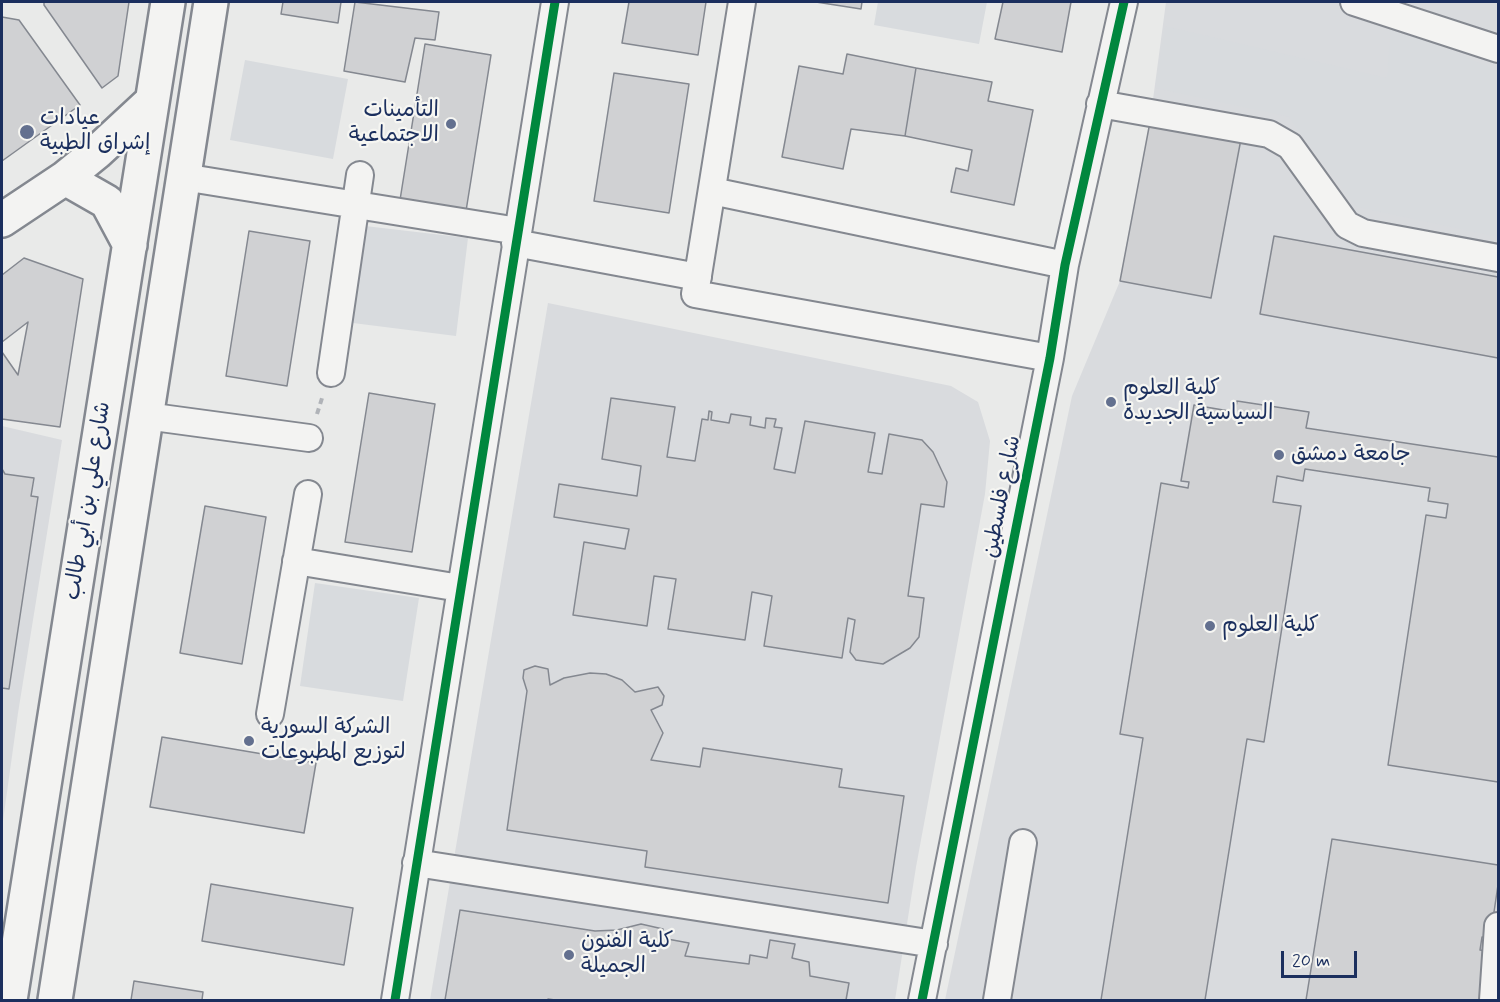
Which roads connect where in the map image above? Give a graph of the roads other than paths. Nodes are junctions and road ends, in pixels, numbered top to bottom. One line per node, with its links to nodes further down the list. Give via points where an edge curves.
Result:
1 (168, 2): 8 (main road, شارع علي بن أبي طالب)
2 (211, 2): 11 (main road, شارع علي بن أبي طالب)
3 (555, 2): 16 (street)
4 (742, 2): 13 (street)
5 (1124, 2): 9 (street, شارع فلسطين)
6 (1354, 2): 7 (street)
7 (1498, 49)
8 (152, 101): 12 (main road); 17 (main road, شارع علي بن أبي طالب)
9 (1101, 104): 18 (street, via 1269,134 1290,146 1347,225 1363,233); 19 (street, شارع فلسطين)
10 (360, 175): 14 (street)
11 (183, 177): 14 (street); 23 (main road, شارع علي بن أبي طالب)
12 (65, 178): 15 (main road); 17 (main road, via 107,202)
13 (712, 191): 19 (street); 20 (street)
14 (355, 205): 16 (street); 22 (street)
15 (2, 220)
16 (517, 237): 20 (street); 27 (street)
17 (130, 244): 33 (main road, شارع علي بن أبي طالب)
18 (1498, 258)
19 (1065, 266): 21 (street, شارع فلسطين)
20 (697, 285): 21 (street)
21 (1050, 358): 32 (street, شارع فلسطين)
22 (331, 373)
23 (146, 416): 24 (street); 34 (main road, شارع علي بن أبي طالب)
24 (309, 438)
25 (308, 494): 26 (street)
26 (296, 561): 27 (street); 28 (street)
27 (460, 588): 30 (street)
28 (270, 714)
29 (1023, 843): 37 (street)
30 (417, 863): 32 (street); 35 (street)
31 (1498, 926): 38 (street)
32 (934, 944): 36 (street, شارع فلسطين)
33 (10, 1000)
34 (55, 1000)
35 (395, 1000)
36 (922, 1000)
37 (997, 1000)
38 (1492, 1000)

